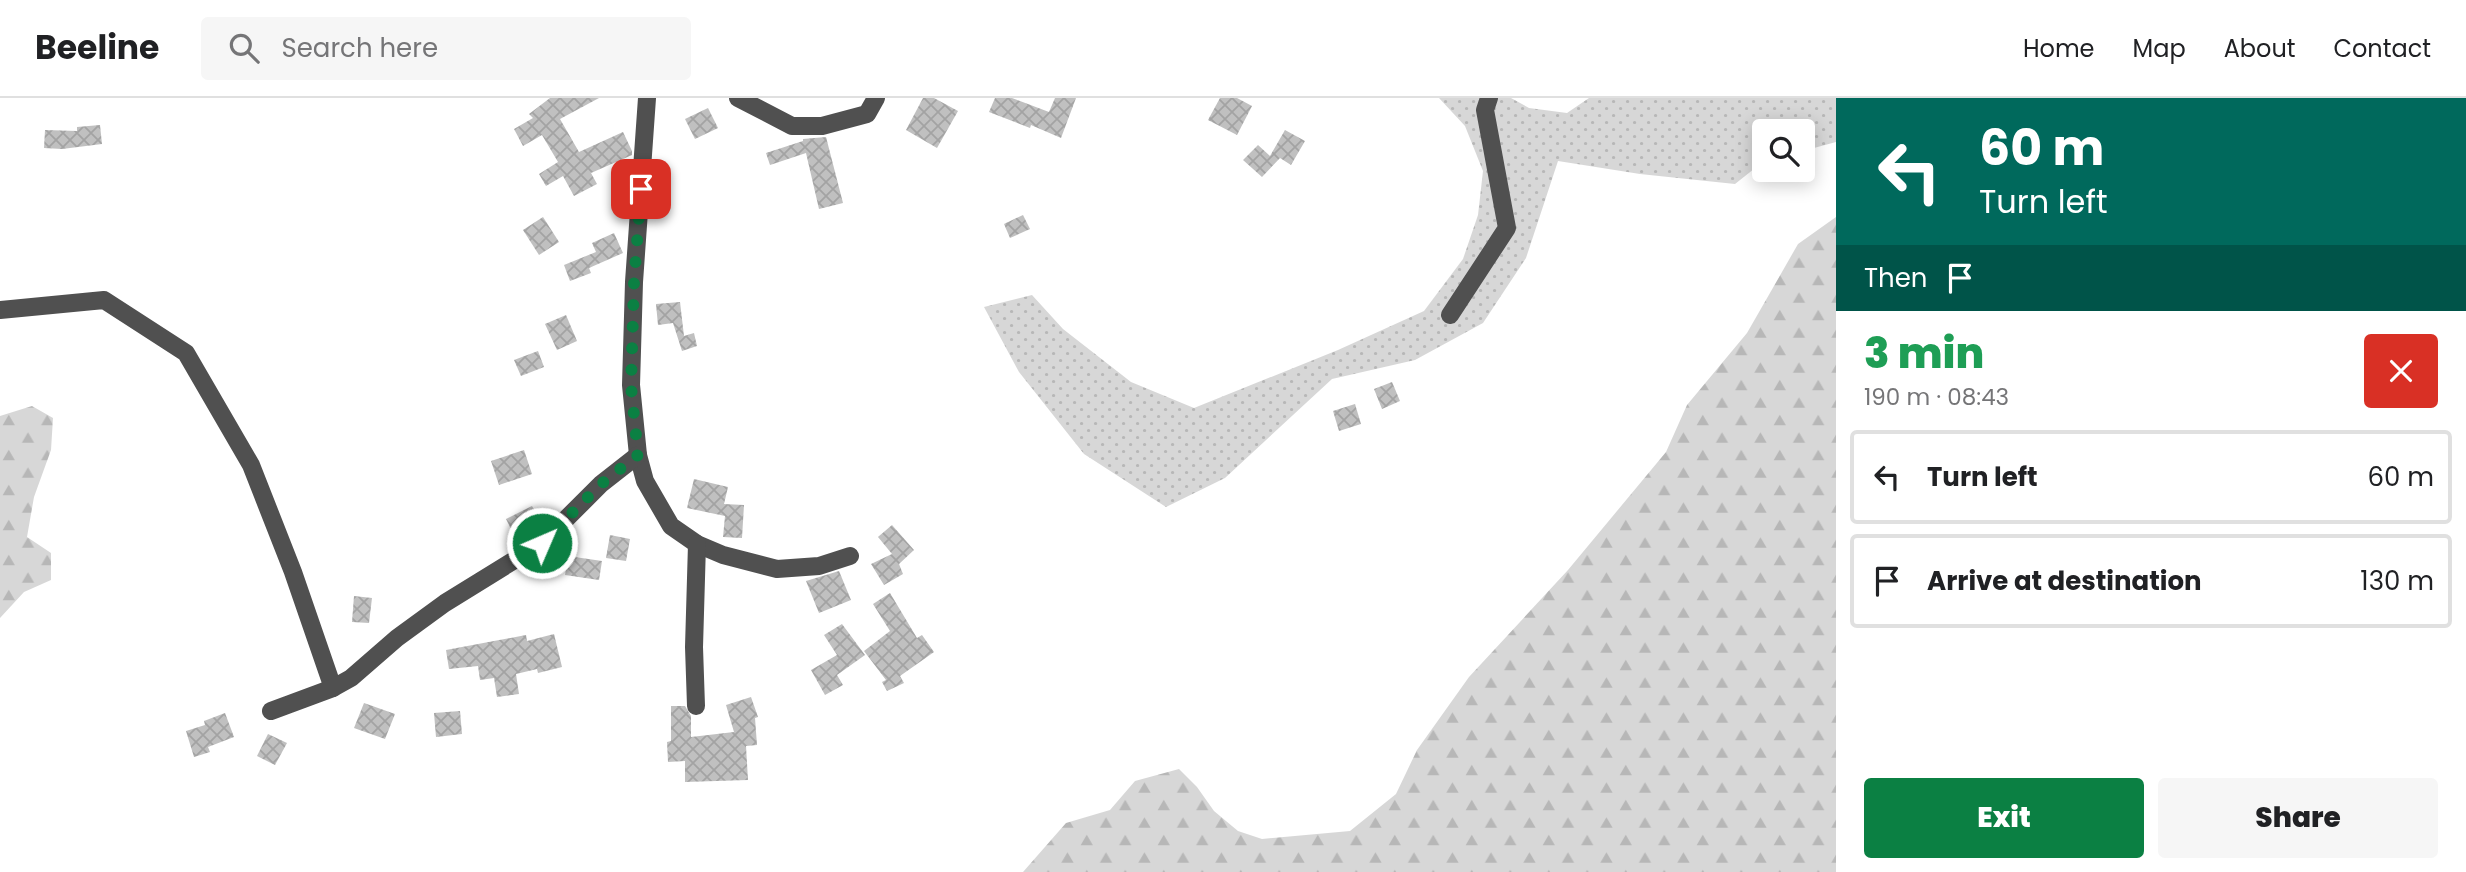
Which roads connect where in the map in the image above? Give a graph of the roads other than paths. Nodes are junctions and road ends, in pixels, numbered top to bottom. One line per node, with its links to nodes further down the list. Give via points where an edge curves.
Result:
1 (648, 98): 7 (street, via 631,386)
2 (738, 98): 3 (street, via 792,126 821,126 867,114)
3 (877, 98)
4 (1489, 98): 6 (street, via 1485,110 1507,229)
5 (0, 310): 10 (street, via 104,300 186,353 251,465)
6 (1450, 315)
7 (638, 455): 8 (street, via 645,481 671,526); 10 (street, via 601,484 542,543 445,603)
8 (697, 544): 9 (street, via 777,569 819,566); 11 (street)
9 (850, 556)
10 (333, 688): 12 (street)
11 (696, 706)
12 (271, 711)

